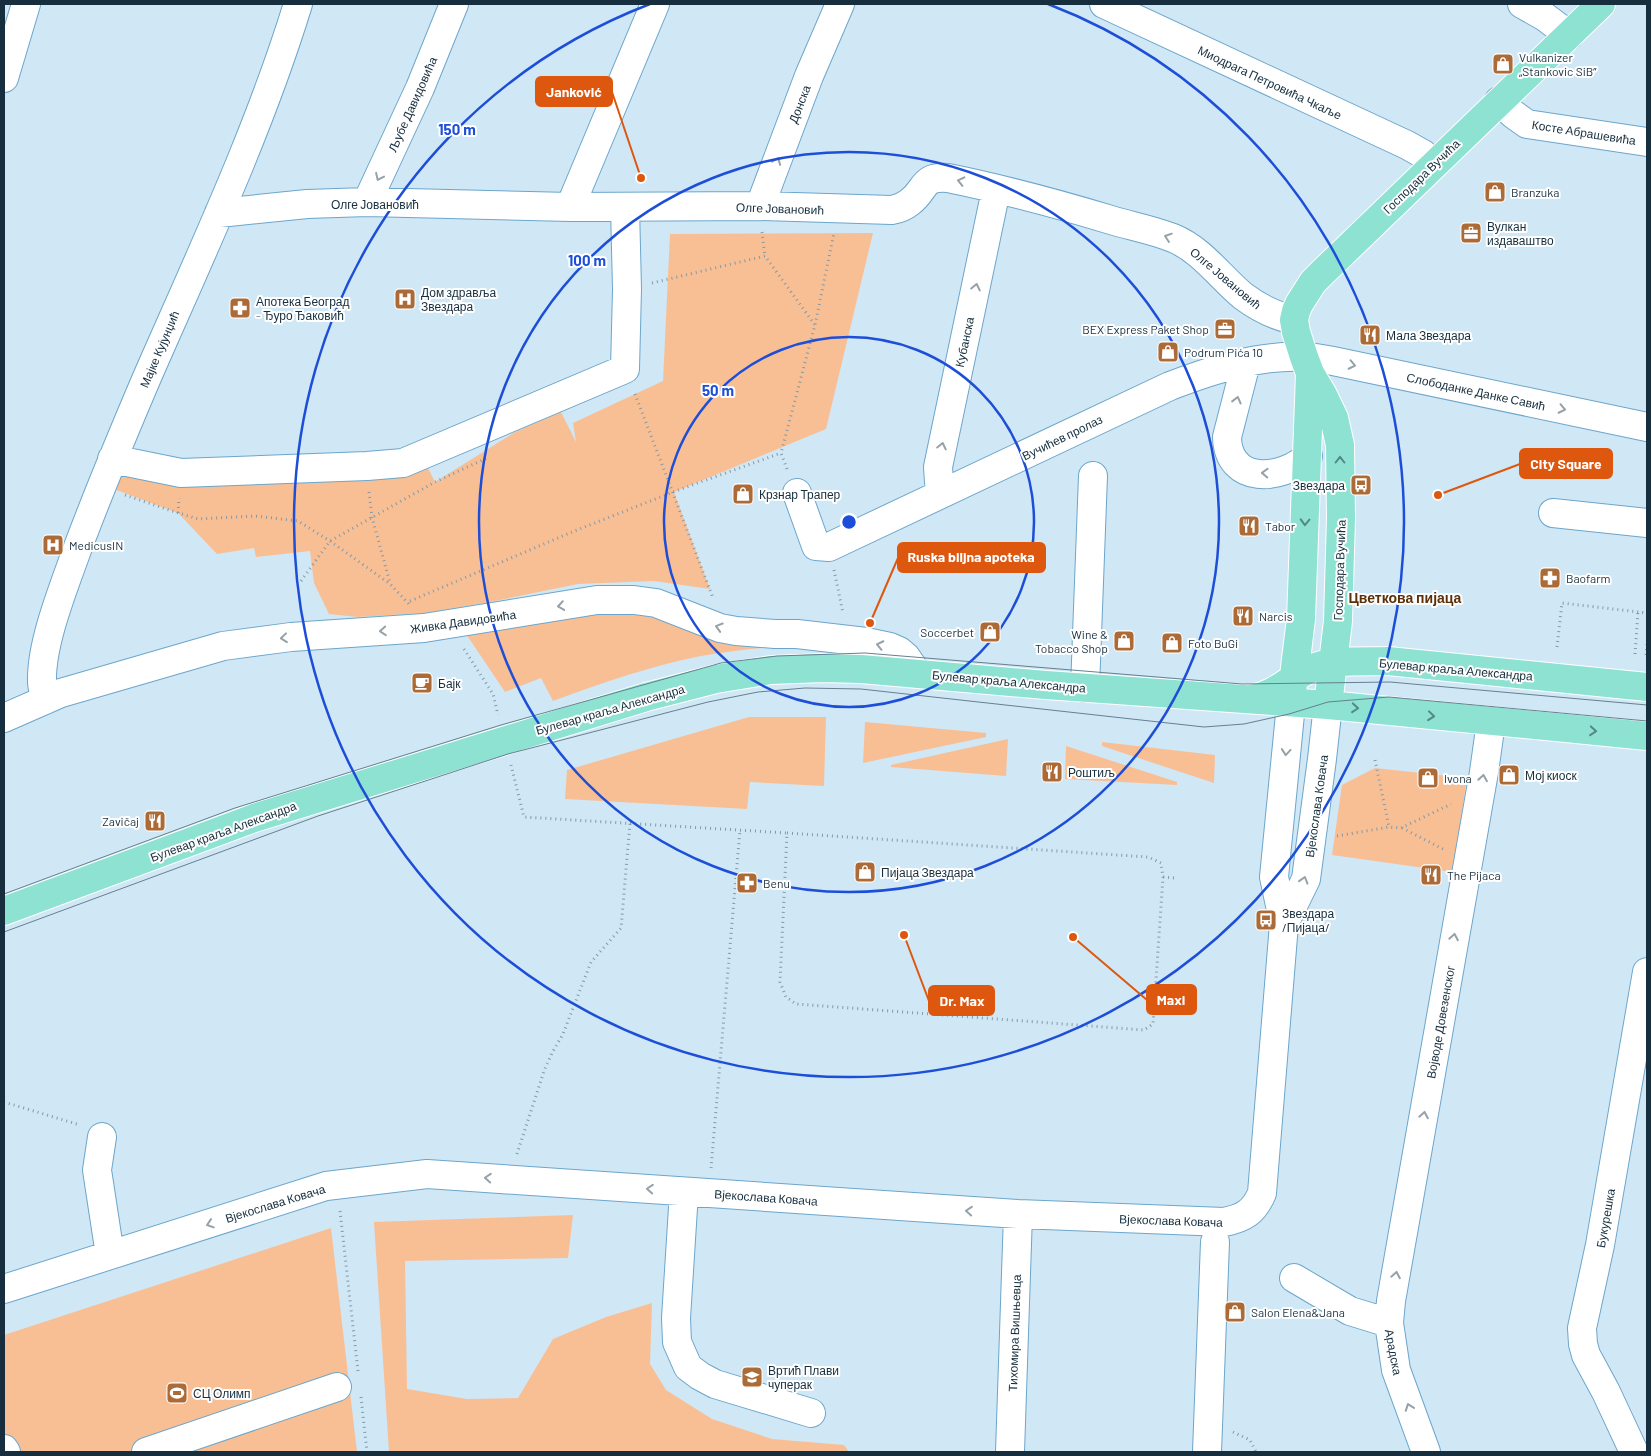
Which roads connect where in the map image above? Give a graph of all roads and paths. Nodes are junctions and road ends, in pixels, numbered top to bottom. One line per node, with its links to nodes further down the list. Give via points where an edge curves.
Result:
1 (26, 4): 10 (street)
2 (298, 4): 20 (street, Мајке Кујунџић, via 258,116)
3 (454, 4): 15 (street, Љубе Давидовића, one-way to 15, via 420,88)
4 (655, 4): 16 (street)
5 (840, 4): 17 (street, Донска, one-way to 5)
6 (1104, 4): 13 (street, Миодрага Петровића Чкаље, via 1407,145)
7 (1522, 4): 9 (street)
8 (1601, 4): 9 (main road, Господара Вучића)
9 (1568, 35): 11 (main road, Господара Вучића)
10 (6, 63)
11 (1499, 102): 12 (street, Косте Абрашевића, via 1527,124); 13 (main road, Господара Вучића)
12 (1647, 142)
13 (1433, 164): 22 (main road, Господара Вучића, via 1313,282 1299,304)
14 (996, 190): 19 (street, Олге Јовановић, one-way to 19, via 940,178 928,181 910,203 892,210); 22 (street, Олге Јовановић, one-way to 14, via 1265,310 1244,296 1192,248 1174,238); 35 (street, Кубанска, one-way to 14, via 938,467)
15 (367, 202): 16 (street, Олге Јовановић); 20 (street, Олге Јовановић)
16 (570, 206): 18 (street, Олге Јовановић)
17 (760, 206): 18 (street, Олге Јовановић); 19 (street, Олге Јовановић)
18 (625, 207): 21 (street)
19 (838, 209): 23 (path)
20 (218, 213): 30 (street, Мајке Кујунџић)
21 (627, 289): 23 (path, via 765,256); 26 (street)
22 (1294, 320): 25 (main road, Господара Вучића)
23 (815, 325): 33 (path, via 781,453)
24 (1246, 363): 25 (street, Вучићев пролаз, via 1273,358); 29 (street, one-way to 24, via 1291,468 1270,474 1245,470 1232,459 1228,437); 35 (street, Вучићев пролаз, via 1197,376 1150,394)
25 (1307, 365): 27 (street, Слободанке Данке Савић, one-way to 27, via 1333,361); 29 (main road, Господара Вучића); 54 (main road, Господара Вучића, one-way to 25, via 1338,612 1340,445 1334,418)
26 (625, 368): 30 (street, via 403,463 181,473); 33 (path)
27 (1647, 426)
28 (496, 454): 37 (path, via 435,482)
29 (1308, 456): 57 (main road, Господара Вучића, one-way to 57, via 1301,619)
30 (112, 459): 32 (street, Мајке Кујунџић)
31 (1093, 476): 56 (street)
32 (101, 486): 39 (path, via 198,519 255,516 298,521); 59 (street, Мајке Кујунџић, via 48,641 42,681)
33 (674, 492): 43 (path); 47 (path, via 710,589)
34 (797, 493): 40 (street, via 816,546)
35 (943, 493): 40 (street, Вучићев пролаз)
36 (1552, 514): 38 (street)
37 (372, 517): 39 (path); 42 (path)
38 (1647, 523)
39 (330, 541): 41 (path); 42 (path)
40 (829, 546): 48 (path)
41 (301, 582)
42 (390, 584): 43 (path)
43 (408, 602): 46 (path)
44 (1638, 611): 45 (path); 50 (path, via 1562,604); 51 (path)
45 (1647, 612)
46 (436, 627): 47 (street, Живка Давидовића, one-way to 46, via 656,604 621,600 597,600); 58 (path); 59 (street, Живка Давидовића, one-way to 59, via 291,637 223,646)
47 (720, 628): 48 (street, Живка Давидовића)
48 (850, 640): 53 (street, Живка Давидовића, one-way to 48, via 899,651)
49 (1647, 644): 52 (path)
50 (1557, 646)
51 (1635, 654)
52 (1646, 655)
53 (917, 673): 56 (main road, Булевар краља Александра); 75 (main road, Булевар краља Александра, via 823,668 777,670 735,675 672,690 254,818)
54 (1330, 684): 55 (main road, Булевар краља Александра, via 1388,661); 57 (main road, Булевар краља Александра); 57 (main road, Булевар краља Александра, via 1316,667); 61 (main road, Булевар краља Александра, one-way to 61); 76 (street, Вјекослава Ковача, one-way to 54, via 1306,880)
55 (1647, 687)
56 (1085, 688): 57 (main road, Булевар краља Александра, via 1242,700)
57 (1292, 692): 76 (street, Вјекослава Ковача, one-way to 76, via 1274,877)
58 (493, 694)
59 (45, 700): 60 (street, Живка Давидовића)
60 (4, 718)
61 (1491, 722): 62 (main road, Булевар краља Александра, one-way to 62); 65 (street, Војводе Довезенског, one-way to 61)
62 (1647, 736)
63 (1375, 760): 67 (path)
64 (511, 768): 66 (path, via 524,817)
65 (1481, 789): 68 (path); 72 (street, Војводе Довезенског)
66 (630, 823): 69 (path); 80 (path, via 621,928 590,962 563,1034 544,1072)
67 (1389, 827): 68 (path); 71 (path)
68 (1401, 828): 72 (path)
69 (740, 830): 70 (path); 81 (path)
70 (787, 833): 73 (path, via 1148,857 1160,863); 73 (path, via 780,982 786,997 796,1004 1144,1030 1153,1024)
71 (1328, 838)
72 (1468, 861): 88 (street, Војводе Довезенског, one-way to 72)
73 (1162, 877): 74 (path)
74 (1176, 878)
75 (4, 911)
76 (1284, 924): 83 (street, Вјекослава Ковача, via 1262,1193 1258,1205 1240,1219 1224,1222)
77 (1647, 972): 98 (street, Букурешка, via 1600,1246 1582,1328 1586,1355)
78 (4, 1102): 79 (path, via 86,1126)
79 (102, 1138): 85 (street, via 97,1170)
80 (509, 1180): 81 (street, Вјекослава Ковача, one-way to 80); 85 (street, Вјекослава Ковача, one-way to 85, via 427,1174 326,1186)
81 (696, 1192): 83 (street, Вјекослава Ковача, one-way to 81); 90 (street, via 676,1318 677,1342 688,1367 715,1384)
82 (340, 1208): 89 (path)
83 (1018, 1214): 95 (street, Тихомира Вишњевца)
84 (1215, 1242): 96 (street)
85 (110, 1255): 87 (street, Вјекослава Ковача)
86 (1294, 1278): 88 (street, Арадска, via 1350,1310)
87 (4, 1289)
88 (1389, 1323): 97 (street, Арадска, one-way to 88, via 1396,1370)
89 (352, 1383): 93 (street); 94 (path)
90 (811, 1413)
91 (4, 1449): 92 (street)
92 (6, 1452)
93 (146, 1452)
94 (367, 1452)
95 (1010, 1452)
96 (1207, 1452)
97 (1426, 1452)
98 (1634, 1452)

